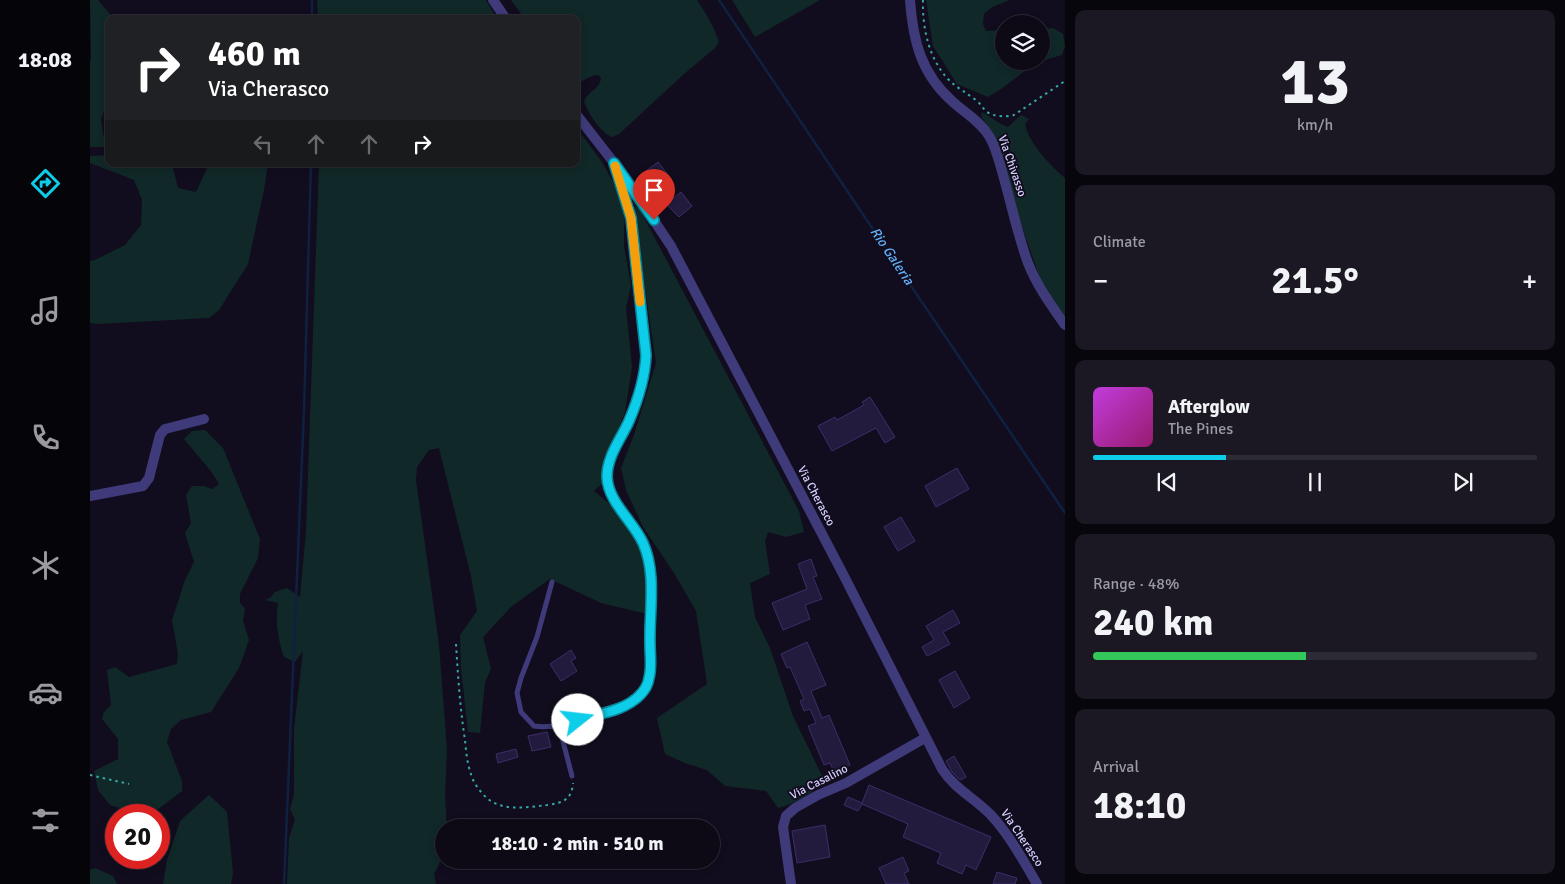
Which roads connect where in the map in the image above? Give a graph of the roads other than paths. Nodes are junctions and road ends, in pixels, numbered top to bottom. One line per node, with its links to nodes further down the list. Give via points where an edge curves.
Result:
1 (493, 0): 3 (street)
2 (910, 0): 6 (street, Via Chivasso, via 916,43 924,66 940,90 978,122 990,137 1028,263 1040,289)
3 (503, 15)
4 (580, 119): 5 (street, Via Cherasco)
5 (614, 163): 10 (street, via 631,218 646,355 639,394 614,450 607,476 613,497 646,550 650,581 651,668 648,683 639,697 619,708); 12 (street, Via Cherasco, via 671,246)
6 (1065, 325)
7 (204, 419): 8 (street, via 164,429 149,478 143,486)
8 (90, 496)
9 (552, 582): 11 (lane, via 517,693 521,712 534,726)
10 (596, 714): 11 (lane)
11 (559, 726): 13 (lane)
12 (925, 738): 14 (street, Via Casalino, via 789,812 783,827); 15 (street, Via Cherasco, via 949,779 995,820)
13 (572, 776)
14 (791, 884)
15 (1037, 884)

